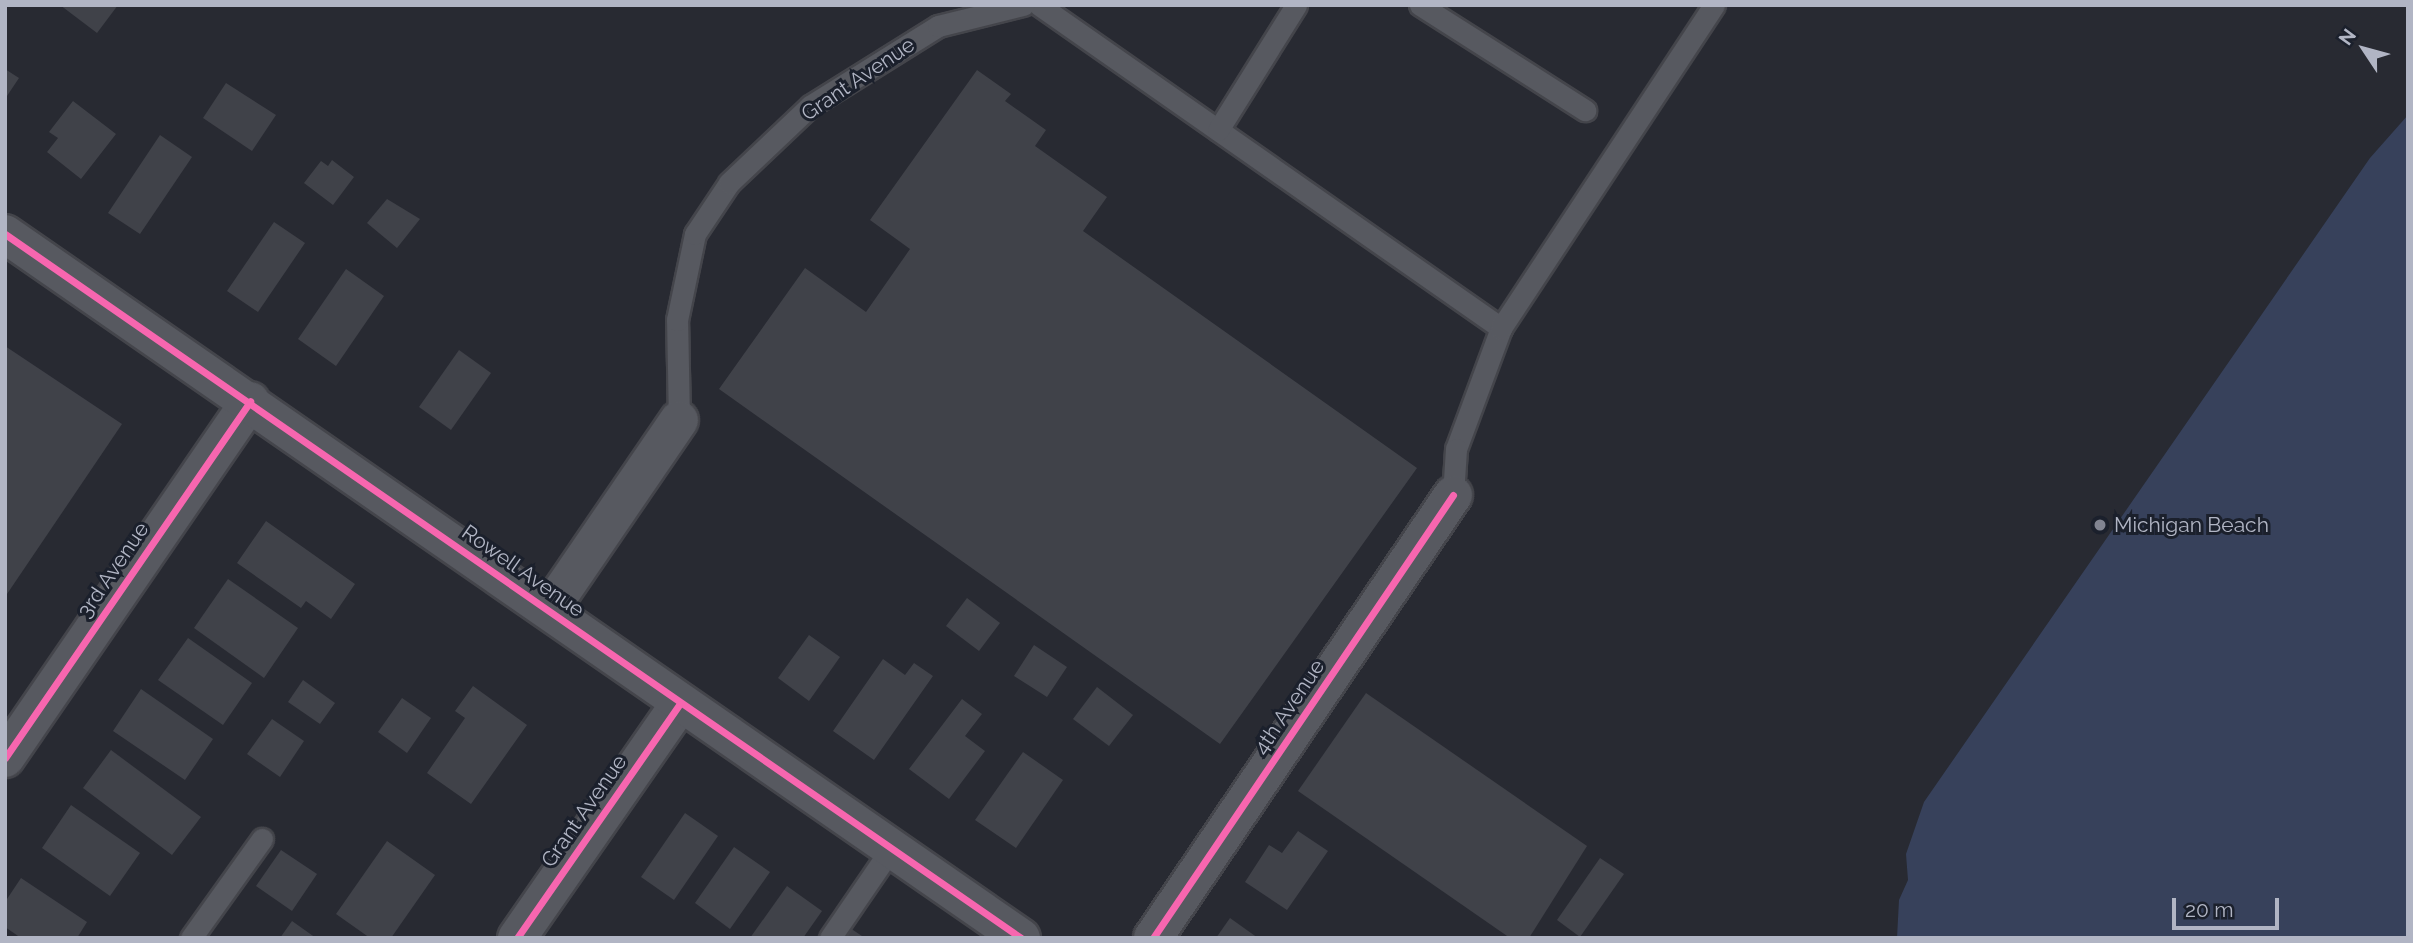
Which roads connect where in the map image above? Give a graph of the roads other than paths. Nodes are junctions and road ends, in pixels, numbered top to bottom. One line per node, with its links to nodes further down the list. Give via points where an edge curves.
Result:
1 (1023, 5): 11 (lane, Grant Avenue, via 938,26 810,106 729,183 695,234 677,320)
2 (1039, 5): 7 (lane)
3 (1296, 5): 7 (lane)
4 (1420, 5): 6 (lane)
5 (1714, 5): 9 (lane)
6 (1585, 110)
7 (1218, 130): 9 (lane)
8 (5, 234): 10 (street, Rowell Avenue)
9 (1501, 328): 12 (lane, via 1456,449)
10 (250, 401): 13 (street, Rowell Avenue); 15 (street, 3rd Avenue)
11 (679, 420): 13 (street, Grant Avenue)
12 (1454, 495): 22 (street, 4th Avenue)
13 (549, 610): 14 (street, Rowell Avenue)
14 (680, 705): 17 (street, Rowell Avenue); 19 (street, Grant Avenue)
15 (5, 758)
16 (262, 839): 18 (lane)
17 (891, 849): 20 (lane); 21 (street, Rowell Avenue)
18 (191, 938)
19 (517, 938)
20 (830, 938)
21 (1021, 938)
22 (1153, 938)

